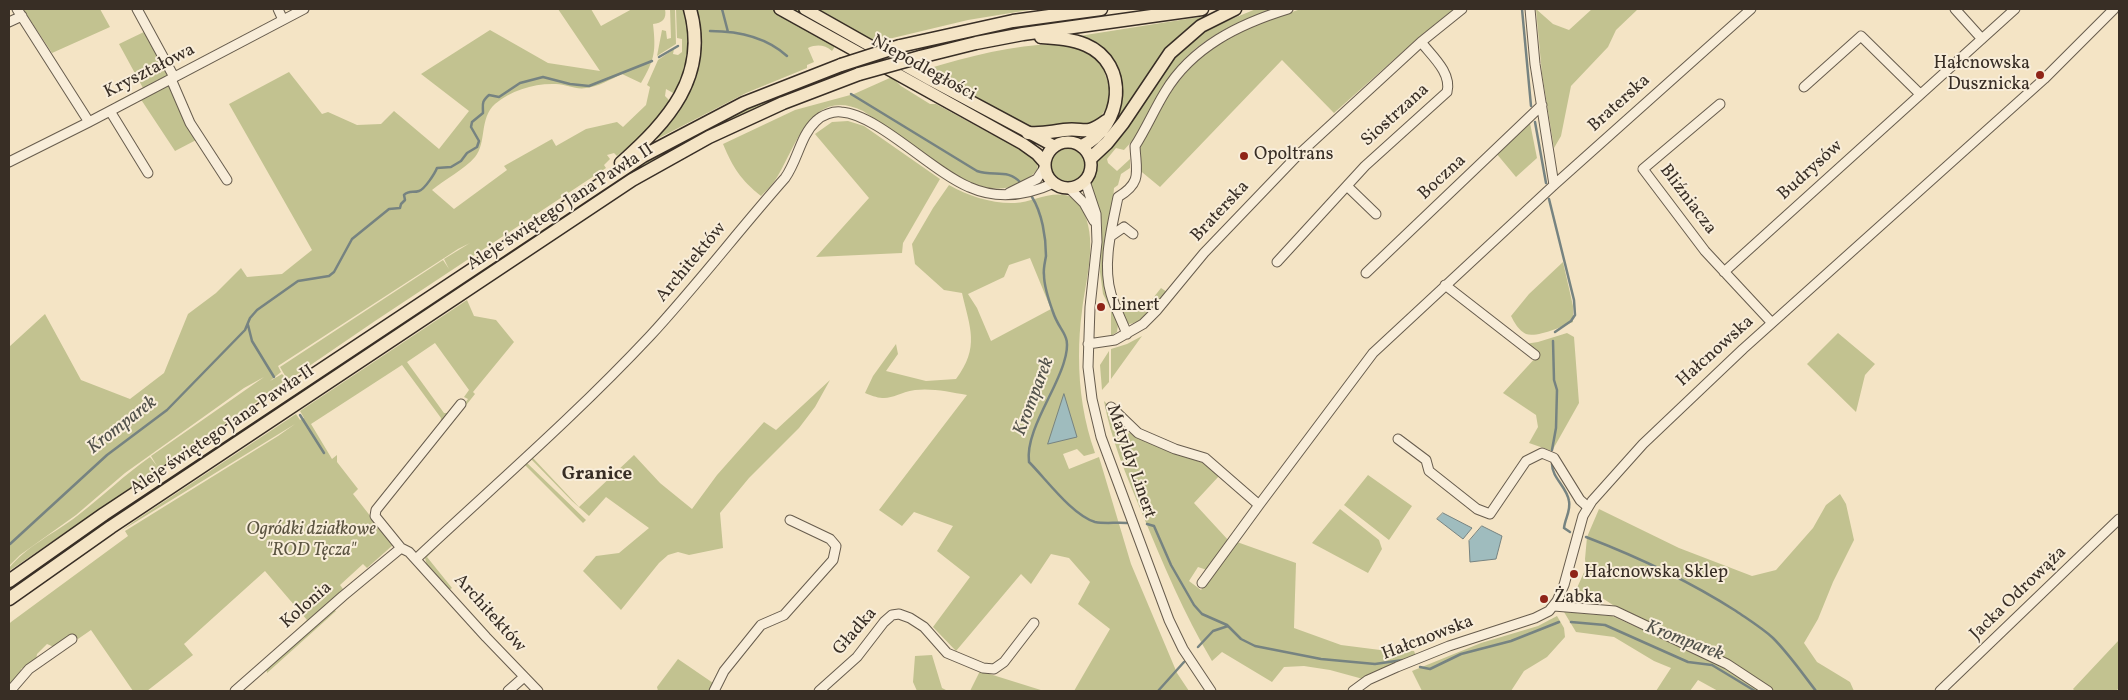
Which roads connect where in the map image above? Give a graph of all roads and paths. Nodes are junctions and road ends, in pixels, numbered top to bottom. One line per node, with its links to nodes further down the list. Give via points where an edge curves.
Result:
1 (137, 9): 23 (street)
2 (278, 9): 18 (street)
3 (304, 9): 18 (street, Kryształowa)
4 (690, 9): 44 (highway, via 694,55 677,103 651,136)
5 (780, 9): 36 (main road, Niepodległości, via 1023,144)
6 (805, 9): 31 (main road, Niepodległości)
7 (1101, 9): 44 (highway, Aleje świętego Jana Pawła II, bridge, via 1013,21 900,46 841,64 744,103 702,124)
8 (1202, 9): 20 (highway, Aleje świętego Jana Pawła II)
9 (1234, 9): 34 (highway, via 1200,26 1176,47 1162,62 1124,123)
10 (1288, 9): 49 (street, via 1222,35 1188,62 1165,92 1148,127 1134,146 1138,171 1136,181 1118,197)
11 (1462, 9): 22 (street, Braterska)
12 (1530, 9): 27 (street)
13 (1751, 9): 41 (street, Braterska)
14 (1955, 9): 21 (street)
15 (2015, 9): 21 (street, Budrysów)
16 (2114, 9): 56 (street, Hałcnowska, via 2000,120)
17 (20, 12): 19 (street); 30 (street)
18 (283, 20): 23 (street, Kryształowa)
19 (9, 22)
20 (1023, 34): 29 (highway, via 1071,40 1100,54 1110,66 1114,78 1116,105); 71 (highway, Aleje świętego Jana Pawła II, bridge, via 859,74 783,103 709,137 632,180 119,521)
21 (1982, 38): 25 (street, Budrysów)
22 (1421, 42): 42 (street, Siostrzana, via 1447,75 1447,92); 57 (street, Braterska, via 1297,156 1204,253 1157,310)
23 (173, 78): 28 (street, Kryształowa); 38 (street, via 190,123)
24 (1804, 87): 25 (street, via 1861,36)
25 (1920, 94): 51 (street, Budrysów)
26 (1720, 104): 51 (street, Bliźniacza, via 1644,169)
27 (1542, 105): 41 (street); 52 (street, Boczna)
28 (110, 111): 30 (street, Kryształowa); 37 (street)
29 (1110, 118): 31 (highway, via 1084,132 1065,129 1050,134); 33 (highway, via 1097,138)
30 (89, 122): 35 (street, Kryształowa)
31 (1028, 132): 32 (main road, Niepodległości)
32 (1054, 146): 33 (main road, via 1071,141); 36 (main road)
33 (1082, 146): 34 (main road)
34 (1091, 158): 39 (main road, via 1090,173)
35 (9, 162)
36 (1045, 165): 40 (main road); 45 (street, via 1037,179)
37 (148, 173)
38 (227, 180)
39 (1085, 181): 43 (main road); 47 (street, Matyldy Linert, via 1095,206)
40 (1054, 183): 43 (main road); 45 (street, Architektów, via 1023,195)
41 (1554, 185): 53 (street, Braterska)
42 (1347, 186): 46 (street); 50 (street, Siostrzana)
43 (1069, 188): 47 (street, via 1084,203)
44 (586, 192): 69 (highway, Aleje świętego Jana Pawła II)
45 (1006, 194): 68 (street, Architektów, via 970,188 947,176 854,114 839,111 817,120 808,130 785,178 656,329 614,373)
46 (1376, 214)
47 (1096, 226): 58 (street, Matyldy Linert)
48 (1133, 234): 49 (street, via 1124,227)
49 (1111, 236): 55 (street, via 1109,281)
50 (1277, 262)
51 (1724, 272): 56 (street, Bliźniacza)
52 (1366, 273)
53 (1445, 285): 59 (street); 63 (street, Braterska, via 1373,353)
54 (1120, 296): 55 (street)
55 (1118, 311): 57 (street)
56 (1772, 323): 64 (street, Hałcnowska, via 1659,427)
57 (1127, 334): 58 (street, Braterska, via 1115,340)
58 (1088, 344): 82 (street, Matyldy Linert, via 1092,399 1102,437 1169,620 1183,649)
59 (1534, 356)
60 (461, 404): 67 (street, Architektów, via 374,514)
61 (1111, 406): 63 (street, via 1138,432 1205,458)
62 (1398, 439): 64 (street, via 1426,460 1428,470 1477,509 1490,514 1526,461 1542,453 1554,458 1580,500)
63 (1259, 505): 70 (street, Braterska)
64 (1588, 507): 72 (street, Hałcnowska, via 1579,524 1564,585)
65 (2119, 519): 85 (street, Jacka Odrowąża)
66 (790, 520): 80 (street, via 830,539 836,546 833,560 784,615 761,625 724,671)
67 (401, 548): 68 (street, Architektów); 77 (street, Kolonia)
68 (416, 559): 75 (street, Architektów)
69 (9, 580)
70 (1202, 583)
71 (9, 599)
72 (1554, 606): 83 (street, Hałcnowska, via 1535,618 1449,646 1393,669); 84 (street, via 1615,611 1727,664)
73 (1034, 623): 81 (street, Gładka, via 1004,662 994,669 983,668 947,653 924,627 910,618 892,615 857,658)
74 (72, 638): 76 (street, via 29,669)
75 (524, 677): 78 (street); 79 (street, Architektów)
76 (10, 691)
77 (235, 691)
78 (508, 691)
79 (538, 691)
80 (714, 691)
81 (819, 691)
82 (1211, 691)
83 (1353, 691)
84 (1768, 691)
85 (1940, 691)

